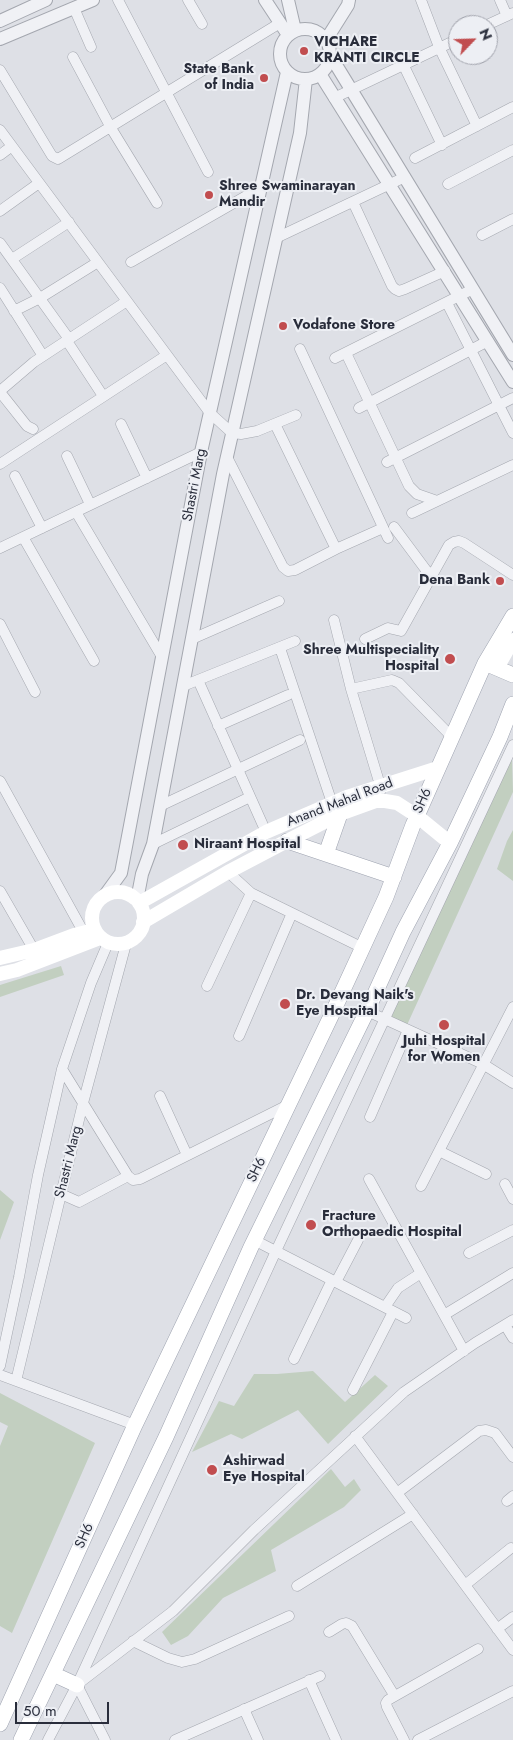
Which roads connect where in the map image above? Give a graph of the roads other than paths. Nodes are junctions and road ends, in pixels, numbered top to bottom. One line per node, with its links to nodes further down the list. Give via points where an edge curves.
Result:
1 (46, 0): 12 (street)
2 (93, 0): 10 (street)
3 (118, 0): 30 (street)
4 (188, 0): 15 (street)
5 (265, 0): 14 (street)
6 (288, 0): 16 (street)
7 (349, 0): 18 (street)
8 (421, 0): 21 (street)
9 (500, 0): 11 (street)
10 (74, 8): 17 (street); 20 (street)
11 (510, 15): 13 (street)
12 (1, 19)
13 (498, 20)
14 (280, 23): 16 (street); 30 (street)
15 (202, 24)
16 (292, 32): 18 (street, via 309,29); 26 (street, via 280,49 282,66)
17 (0, 39)
18 (326, 40): 22 (street)
19 (448, 43): 21 (street)
20 (91, 47)
21 (439, 47): 24 (street); 33 (street)
22 (330, 55): 27 (street); 29 (street)
23 (73, 58): 34 (street)
24 (403, 64): 29 (street); 36 (street)
25 (0, 70): 34 (street, via 55,158 61,159)
26 (287, 72): 28 (street, via 293,77); 46 (street, Shastri Marg)
27 (320, 74): 28 (street); 31 (street)
28 (306, 79): 53 (street, Shastri Marg, via 300,133)
29 (352, 89): 31 (street); 42 (street)
30 (166, 93): 34 (street); 41 (street)
31 (334, 98): 44 (street)
32 (513, 107): 33 (street)
33 (477, 126): 36 (street)
34 (111, 128): 48 (street)
35 (0, 130): 37 (street)
36 (442, 145): 40 (street)
37 (12, 146): 39 (street); 43 (street)
38 (513, 150): 45 (street)
39 (0, 155)
40 (415, 158)
41 (208, 172)
42 (405, 177): 44 (street); 60 (street)
43 (40, 183): 49 (street); 51 (street)
44 (390, 184): 47 (street); 58 (street)
45 (448, 184)
46 (260, 188): 57 (street); 82 (street, Shastri Marg)
47 (353, 202): 53 (street); 58 (street, via 395,289 405,289)
48 (157, 203)
49 (0, 211)
50 (513, 219): 52 (street)
51 (68, 222): 55 (street); 56 (street)
52 (482, 235)
53 (276, 238): 87 (street, Shastri Marg)
54 (0, 243): 55 (street)
55 (12, 259): 62 (street)
56 (98, 262): 62 (street); 63 (street)
57 (131, 262)
58 (445, 271): 61 (street)
59 (0, 288): 65 (street)
60 (473, 289): 61 (street); 72 (street)
61 (460, 296): 64 (street); 67 (street)
62 (40, 298): 65 (street); 66 (street)
63 (127, 301): 66 (street); 71 (street)
64 (447, 303): 69 (street); 70 (street)
65 (14, 311): 73 (street)
66 (68, 340): 73 (street); 77 (street)
67 (488, 341): 69 (street); 75 (street)
68 (300, 349): 103 (street)
69 (470, 350): 79 (street); 80 (street)
70 (346, 353): 74 (street); 79 (street)
71 (167, 355): 77 (street); 82 (street)
72 (513, 355)
73 (43, 356): 76 (street)
74 (335, 358)
75 (513, 382)
76 (0, 392): 86 (street, via 27,426)
77 (103, 396): 93 (street)
78 (513, 398): 80 (street)
79 (370, 402): 81 (street); 92 (street)
80 (499, 406): 88 (street); 92 (street)
81 (359, 408)
82 (210, 413): 87 (street); 89 (street, Shastri Marg)
83 (296, 414): 85 (street)
84 (121, 424): 96 (street)
85 (275, 424): 87 (street, via 241,434); 107 (street)
86 (33, 428)
87 (232, 432): 91 (street, Shastri Marg)
88 (513, 433)
89 (201, 452): 96 (street); 120 (street, Shastri Marg)
90 (67, 456): 98 (street)
91 (227, 457): 107 (street, via 283,567 288,571 296,570); 114 (street, Shastri Marg)
92 (391, 459): 97 (street, via 417,494)
93 (0, 464)
94 (513, 465): 97 (street)
95 (15, 476): 102 (street)
96 (147, 478): 98 (street)
97 (438, 501): 100 (street)
98 (90, 504): 99 (street)
99 (76, 512): 102 (street); 120 (street)
100 (412, 513)
101 (394, 527): 108 (street)
102 (42, 528): 104 (street)
103 (383, 528): 105 (street); 107 (street)
104 (23, 537): 106 (street); 121 (street)
105 (388, 538)
106 (0, 548)
107 (336, 549)
108 (432, 574): 109 (street, via 449,545 459,541); 115 (street, via 401,631 388,628)
109 (513, 575)
110 (279, 600): 114 (street)
111 (513, 616): 122 (main road, SH6)
112 (334, 620): 126 (street)
113 (0, 624): 127 (street)
114 (192, 639): 125 (street, Shastri Marg)
115 (365, 639)
116 (513, 640): 122 (main road)
117 (295, 641): 118 (street)
118 (280, 648): 119 (street); 124 (street); 141 (street)
119 (291, 656)
120 (162, 657): 153 (street, Shastri Marg, via 121,873)
121 (94, 661)
122 (491, 666): 123 (main road); 131 (main road, SH6)
123 (513, 675)
124 (198, 680): 125 (street); 130 (street)
125 (183, 686): 140 (street, Shastri Marg)
126 (352, 689): 131 (street, via 392,680 399,682); 137 (street)
127 (35, 692)
128 (288, 695): 130 (street)
129 (513, 704): 133 (main road)
130 (218, 726): 135 (street)
131 (452, 737): 134 (main road, SH6)
132 (300, 740): 135 (street)
133 (509, 742): 145 (main road); 148 (street)
134 (438, 768): 137 (main road, Anand Mahal Road); 142 (main road, SH6)
135 (238, 771): 138 (street); 140 (street)
136 (0, 781): 157 (street)
137 (380, 785): 139 (street); 141 (main road, Anand Mahal Road)
138 (250, 797): 143 (street); 146 (street)
139 (381, 801): 141 (main road, Anand Mahal Road); 142 (main road, Anand Mahal Road, via 397,803)
140 (160, 806): 146 (street, Shastri Marg)
141 (336, 808): 143 (main road, Anand Mahal Road); 144 (main road, Anand Mahal Road); 147 (main road)
142 (417, 816): 145 (main road, Anand Mahal Road); 150 (main road, SH6)
143 (266, 832): 154 (main road, Anand Mahal Road)
144 (287, 841): 147 (main road); 149 (main road, Anand Mahal Road)
145 (450, 843): 148 (street, Anand Mahal Road); 165 (main road, via 403,932)
146 (153, 844): 154 (street, Shastri Marg, via 142,874)
147 (326, 854): 150 (main road)
148 (462, 855): 166 (street)
149 (228, 872): 152 (street); 156 (main road, Anand Mahal Road)
150 (394, 877): 159 (main road, SH6)
151 (0, 891): 160 (street)
152 (251, 893): 155 (street); 163 (street)
153 (106, 895): 154 (main road, via 122,892); 157 (main road, via 99,900 92,914)
154 (138, 902): 156 (main road)
155 (292, 913): 159 (street); 168 (street)
156 (143, 922): 158 (main road, via 140,933)
157 (97, 936): 158 (main road, via 117,945); 160 (main road); 162 (main road); 170 (street, Shastri Marg, via 91,983)
158 (126, 944): 173 (street, Shastri Marg)
159 (363, 948): 174 (main road, SH6)
160 (34, 950): 161 (main road)
161 (0, 958)
162 (0, 974)
163 (207, 986)
164 (513, 1007): 169 (street)
165 (367, 1011): 166 (street); 186 (main road)
166 (385, 1019): 167 (street); 188 (street)
167 (408, 1030): 169 (street); 175 (street)
168 (239, 1036)
169 (483, 1064): 171 (street); 176 (street)
170 (62, 1070): 173 (street); 200 (street, Shastri Marg)
171 (513, 1083)
172 (160, 1096): 177 (street)
173 (83, 1103): 179 (street); 183 (street, Shastri Marg)
174 (288, 1105): 177 (street); 204 (main road, SH6)
175 (370, 1116)
176 (439, 1151): 178 (street); 182 (street)
177 (187, 1155): 179 (street, via 140,1179 133,1180)
178 (486, 1174)
179 (128, 1176): 183 (street, via 78,1202)
180 (369, 1179): 190 (street)
181 (505, 1184): 184 (street)
182 (421, 1186)
183 (61, 1194): 202 (street, Shastri Marg)
184 (513, 1199)
185 (513, 1230): 189 (street)
186 (254, 1240): 188 (street); 219 (main road, via 166,1437)
187 (358, 1240): 192 (street)
188 (276, 1251): 192 (street); 222 (street)
189 (469, 1253)
190 (421, 1273): 193 (street, via 398,1288); 194 (street)
191 (513, 1273): 194 (street)
192 (334, 1281): 193 (street); 199 (street)
193 (389, 1310): 195 (street); 203 (street)
194 (444, 1315): 198 (street)
195 (406, 1318)
196 (509, 1323): 197 (street); 198 (street)
197 (513, 1338)
198 (464, 1351): 205 (street, via 404,1392)
199 (294, 1360)
200 (0, 1366)
201 (0, 1375): 202 (street)
202 (16, 1381): 204 (street)
203 (353, 1390)
204 (135, 1425): 226 (main road, SH6)
205 (355, 1436): 207 (street); 216 (street, via 173,1611)
206 (513, 1457): 207 (street, via 495,1433 479,1432)
207 (398, 1493): 208 (street)
208 (413, 1514): 210 (street); 211 (street)
209 (511, 1548): 210 (street)
210 (465, 1585): 214 (street)
211 (297, 1586)
212 (290, 1616): 216 (street, via 182,1662)
213 (513, 1617): 214 (street)
214 (497, 1629): 218 (street)
215 (329, 1632): 224 (street, via 342,1624 352,1626)
216 (133, 1641): 222 (street)
217 (478, 1649): 224 (street)
218 (513, 1650)
219 (53, 1674): 222 (main road); 227 (main road)
220 (320, 1676): 221 (street)
221 (309, 1680): 225 (street); 232 (street)
222 (77, 1685): 228 (street); 229 (street)
223 (513, 1691): 234 (street)
224 (394, 1695): 233 (street, via 386,1703)
225 (244, 1708): 230 (street); 231 (street)
226 (0, 1724)
227 (21, 1740)
228 (48, 1740)
229 (105, 1740)
230 (175, 1740)
231 (258, 1740)
232 (336, 1740)
233 (404, 1740)
234 (418, 1740)

